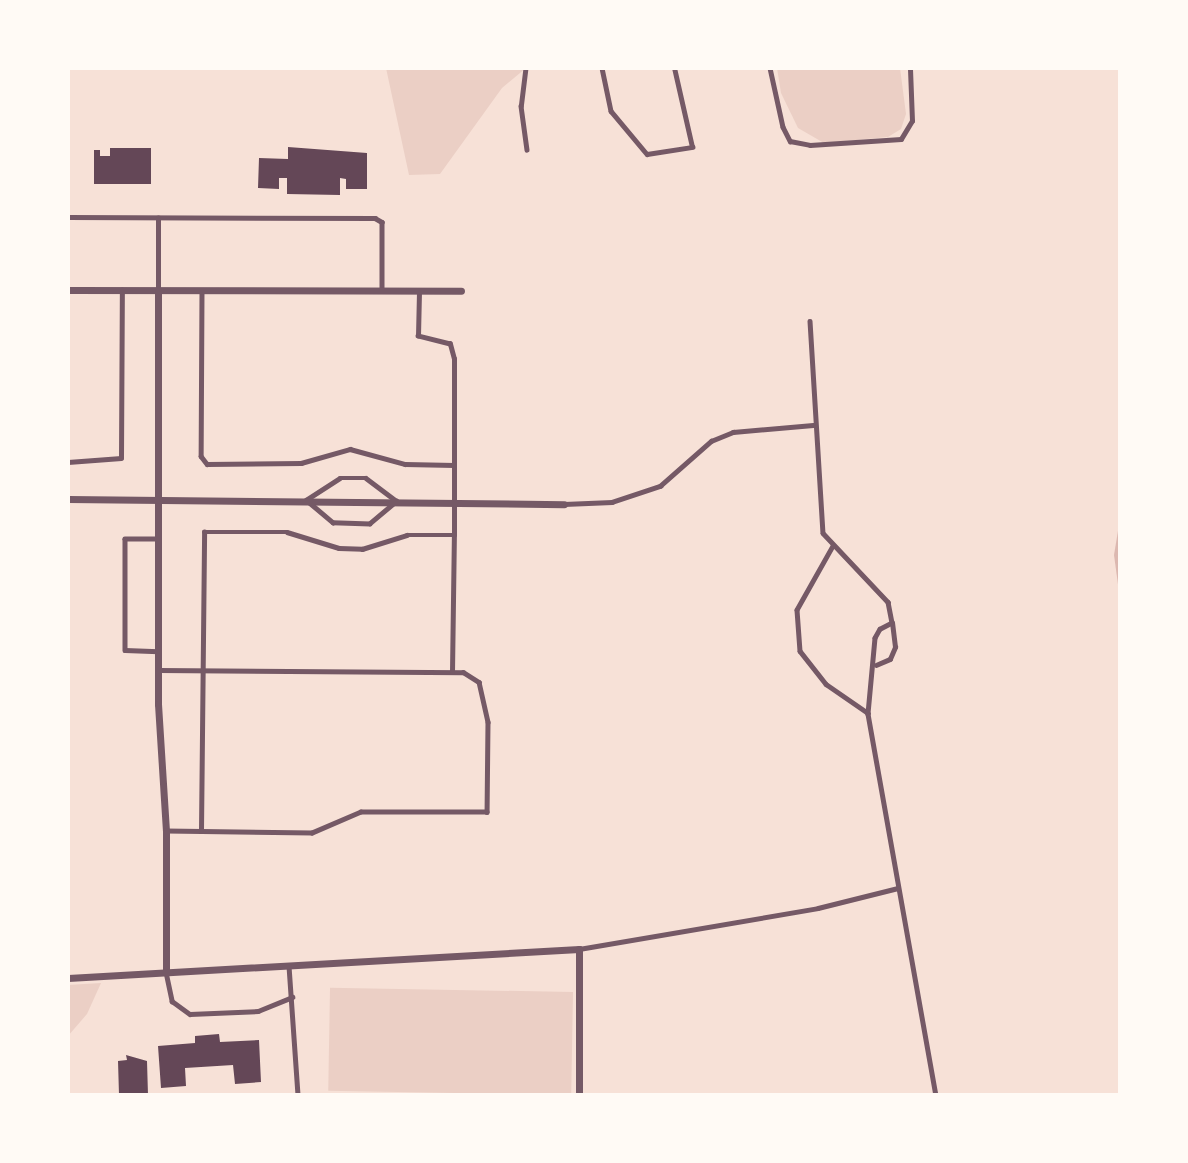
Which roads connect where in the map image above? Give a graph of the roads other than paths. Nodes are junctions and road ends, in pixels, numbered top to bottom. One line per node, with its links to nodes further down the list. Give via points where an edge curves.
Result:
1 (526, 68): 6 (lane, via 521,106)
2 (602, 68): 3 (lane, via 611,111 646,154 692,147)
3 (674, 68)
4 (770, 68): 5 (lane, via 790,141 810,145 901,139 912,121)
5 (910, 68)
6 (527, 150)
7 (68, 217): 8 (lane)
8 (158, 218): 11 (lane); 13 (lane, via 376,218 382,222)
9 (68, 290): 10 (street)
10 (122, 290): 11 (street); 18 (lane, via 121,458)
11 (158, 291): 12 (street); 21 (street)
12 (202, 291): 13 (street); 19 (lane, via 201,456 207,464 300,463 350,449 405,464)
13 (382, 291): 14 (street)
14 (419, 291): 15 (street); 19 (lane, via 418,335 450,344 454,359)
15 (461, 291)
16 (810, 321): 17 (lane)
17 (813, 425): 25 (lane, via 733,432 711,441 660,486 612,502); 28 (lane, via 823,533)
18 (68, 462)
19 (454, 465): 24 (lane)
20 (68, 499): 21 (street)
21 (159, 500): 22 (street); 27 (street)
22 (306, 500): 23 (street); 23 (lane, via 340,478 366,478); 23 (lane, via 333,523 370,524)
23 (397, 501): 24 (street)
24 (454, 502): 25 (street); 26 (lane)
25 (564, 504)
26 (454, 536): 33 (lane, via 407,536 362,549 339,548 287,532 204,532); 34 (lane)
27 (159, 538): 30 (street); 30 (lane, via 125,539 125,650)
28 (833, 546): 29 (lane, via 888,602); 35 (lane, via 797,610 800,651 826,684)
29 (892, 623): 31 (lane, via 875,638); 31 (lane, via 895,647 890,659)
30 (159, 651): 32 (street)
31 (876, 665): 35 (lane)
32 (159, 670): 33 (lane); 37 (street)
33 (202, 670): 34 (lane); 36 (lane)
34 (452, 672): 36 (lane, via 472,674 479,682 488,722 486,812 361,812 312,833)
35 (868, 714): 38 (lane)
36 (201, 830): 37 (lane)
37 (166, 831): 41 (street)
38 (898, 888): 39 (lane, via 818,908); 46 (lane)
39 (579, 949): 40 (street); 45 (street)
40 (289, 965): 41 (street); 43 (lane)
41 (166, 971): 42 (street); 43 (lane, via 172,1001 190,1014 258,1011)
42 (68, 978)
43 (292, 997): 44 (lane)
44 (298, 1095)
45 (579, 1095)
46 (936, 1095)

